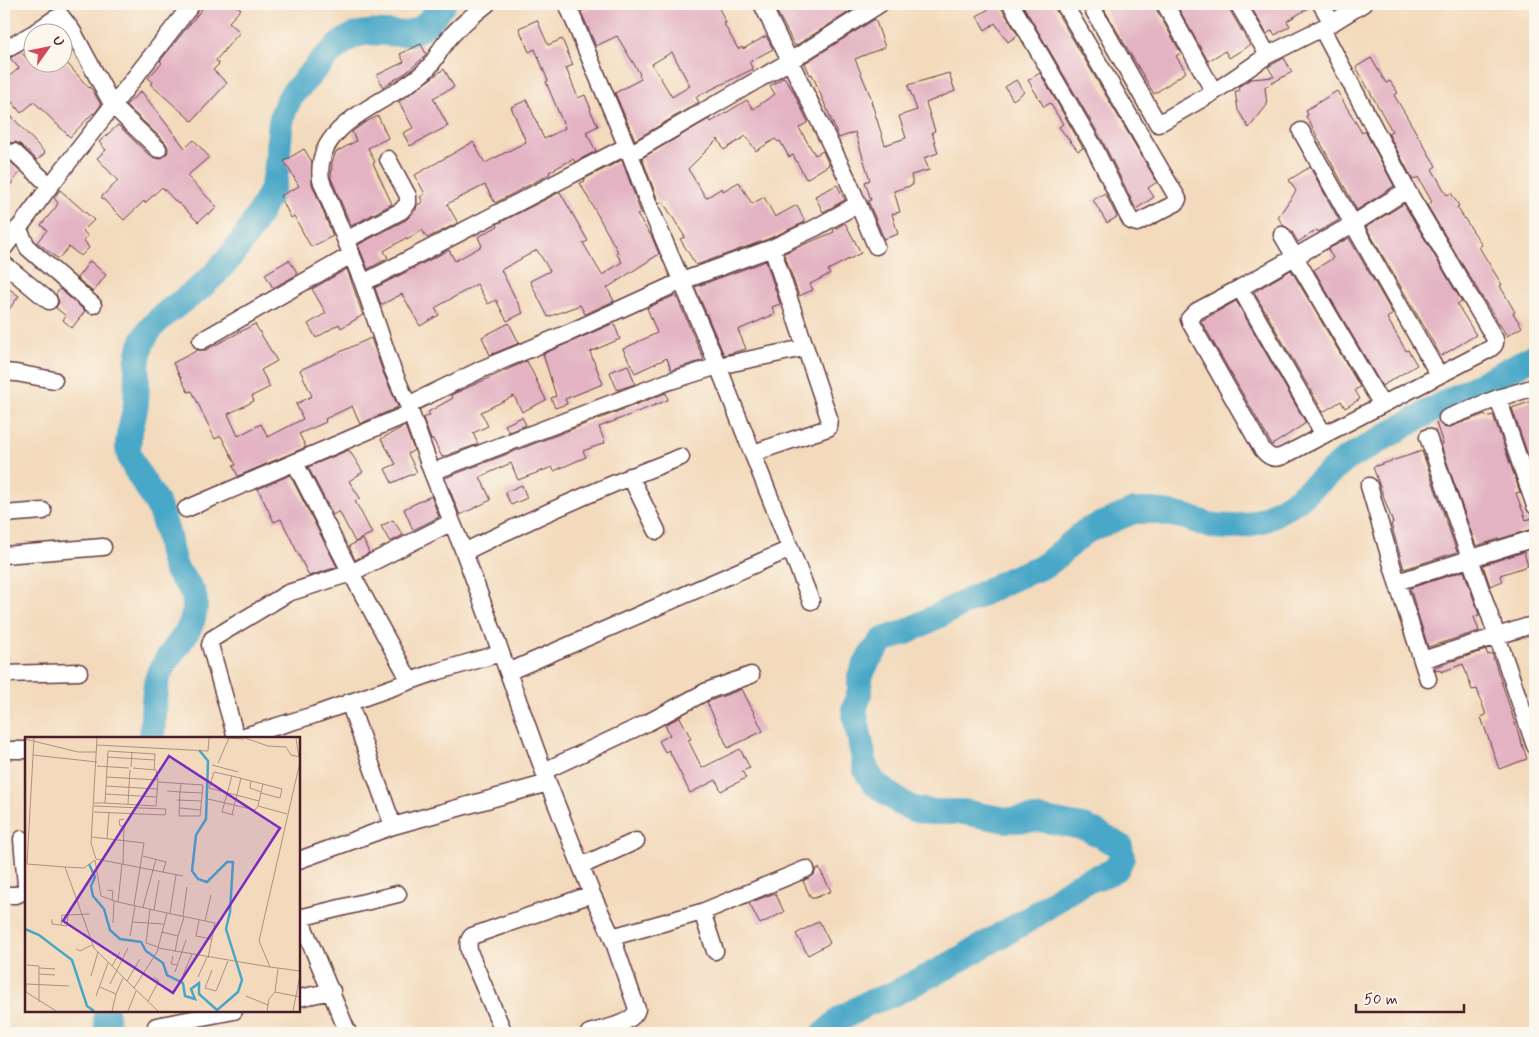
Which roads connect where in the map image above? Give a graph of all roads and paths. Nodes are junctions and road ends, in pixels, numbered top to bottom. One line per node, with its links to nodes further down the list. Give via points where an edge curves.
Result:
1 (192, 4): 21 (street)
2 (487, 4): 34 (street, via 444,45 429,67 404,87 349,121 326,147 321,180)
3 (567, 4): 24 (street)
4 (762, 4): 19 (street)
5 (880, 4): 19 (street)
6 (1011, 4): 7 (street, via 1094,145 1131,221 1138,223 1178,199)
7 (1064, 4)
8 (1090, 4): 20 (street, via 1158,124)
9 (1165, 4): 20 (street)
10 (1238, 4): 18 (street)
11 (1321, 4): 15 (street)
12 (1363, 4): 15 (street)
13 (58, 10): 14 (street); 21 (street)
14 (50, 22)
15 (1327, 31): 18 (street); 28 (street)
16 (22, 40): 17 (street)
17 (4, 50)
18 (1268, 55): 20 (street)
19 (790, 61): 24 (street); 29 (street)
20 (1214, 92)
21 (113, 106): 23 (street); 27 (street)
22 (1301, 131): 30 (street)
23 (158, 149)
24 (628, 150): 39 (street); 40 (street)
25 (14, 152): 27 (street)
26 (388, 160): 34 (street, via 408,196 408,203)
27 (50, 186): 31 (street)
28 (1407, 190): 30 (street); 48 (street, via 1496,340 1491,348)
29 (858, 204): 33 (street); 36 (street)
30 (1353, 224): 37 (street); 48 (street)
31 (18, 228): 35 (street); 43 (street, via 28,248)
32 (1282, 234): 37 (street)
33 (876, 246)
34 (348, 247): 40 (street); 44 (street)
35 (4, 248)
36 (772, 248): 39 (street); 45 (street)
37 (1296, 257): 41 (street); 52 (street)
38 (4, 264): 42 (street)
39 (682, 281): 46 (street); 53 (street, via 482,369)
40 (363, 283): 53 (street)
41 (1240, 288): 55 (street); 55 (street, via 1197,310 1190,316 1190,322 1247,424 1262,449 1274,459)
42 (49, 302)
43 (93, 305)
44 (201, 340)
45 (804, 348): 46 (street); 57 (street, via 829,418 828,428)
46 (718, 366): 57 (street); 60 (street, via 667,382)
47 (4, 372): 49 (street)
48 (1440, 375): 52 (street)
49 (54, 380)
50 (1535, 387): 51 (street)
51 (1498, 398): 54 (street); 63 (street)
52 (1382, 405): 55 (street)
53 (409, 409): 59 (street); 60 (street)
54 (1447, 418)
55 (1324, 435)
56 (1428, 437): 74 (street)
57 (753, 453): 71 (street)
58 (681, 457): 61 (street)
59 (295, 463): 64 (street); 75 (street)
60 (432, 472): 67 (street)
61 (630, 476): 68 (street); 72 (street)
62 (1369, 486): 76 (street)
63 (1535, 506)
64 (186, 509)
65 (43, 511): 66 (street)
66 (4, 514)
67 (452, 522): 72 (street); 75 (street)
68 (658, 531)
69 (1535, 538): 74 (street)
70 (103, 547): 73 (street)
71 (790, 548): 77 (street); 83 (street)
72 (464, 552): 80 (street)
73 (4, 555)
74 (1470, 560): 76 (street); 79 (street)
75 (351, 573): 87 (street); 89 (street, via 288,593 212,639 210,646)
76 (1397, 582): 81 (street)
77 (811, 600)
78 (1535, 624): 79 (street)
79 (1498, 636): 81 (street); 91 (street)
80 (501, 653): 83 (street); 87 (street)
81 (1422, 660): 86 (street)
82 (79, 672): 84 (street)
83 (508, 672): 94 (street)
84 (4, 674)
85 (751, 675): 94 (street, via 707,692)
86 (1428, 679)
87 (410, 681): 88 (street)
88 (349, 702): 90 (street); 95 (street)
89 (237, 737)
90 (240, 737)
91 (1535, 746)
92 (4, 750): 93 (street)
93 (25, 750)
94 (546, 777): 95 (street); 99 (street)
95 (393, 826): 98 (street)
96 (22, 839): 101 (street)
97 (636, 841): 99 (street)
98 (300, 860)
99 (581, 866): 104 (street)
100 (806, 869): 106 (street)
101 (25, 874)
102 (25, 891): 105 (street)
103 (398, 894): 107 (street)
104 (592, 894): 109 (street); 116 (street, via 469,939 470,954)
105 (4, 895)
106 (702, 912): 109 (street); 110 (street)
107 (300, 917)
108 (300, 919): 111 (street)
109 (612, 937): 117 (street, via 637,1012 629,1020)
110 (715, 951)
111 (332, 992): 112 (street); 115 (street)
112 (300, 998)
113 (229, 1012): 114 (street)
114 (156, 1026)
115 (348, 1033)
116 (504, 1033)
117 (589, 1033)

